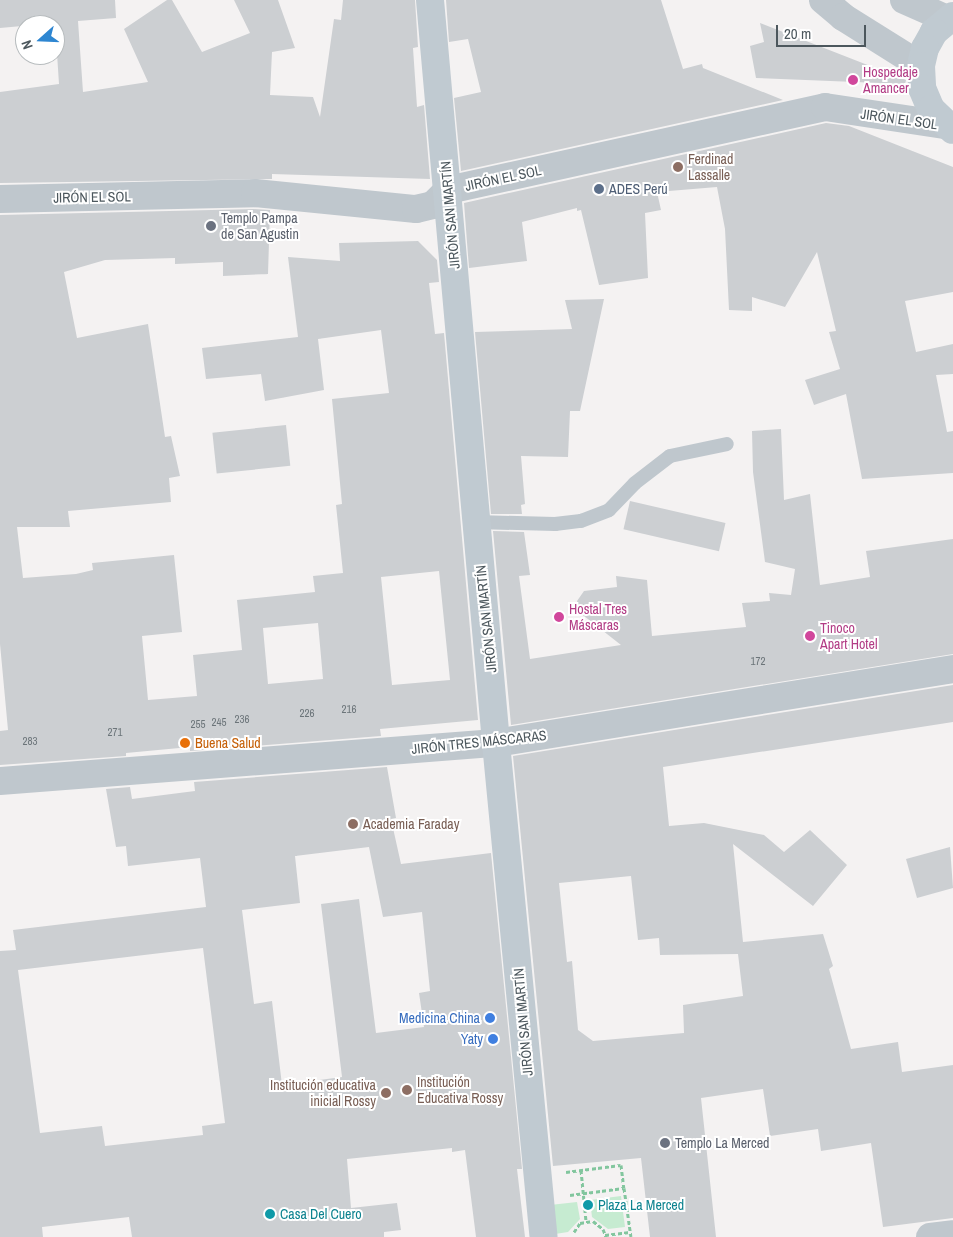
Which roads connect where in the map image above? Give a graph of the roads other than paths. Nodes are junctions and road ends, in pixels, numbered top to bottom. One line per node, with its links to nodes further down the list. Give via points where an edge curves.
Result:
1 (430, 0): 7 (street, JIRÓN SAN MARTÍN)
2 (823, 0): 5 (street, via 843,17)
3 (904, 0): 4 (street)
4 (950, 18): 5 (street, via 925,48)
5 (920, 66): 6 (street, via 922,88 930,109)
6 (949, 128): 7 (street, JIRÓN EL SOL, via 825,107)
7 (448, 190): 8 (street, JIRÓN EL SOL, via 433,205 416,209 255,193); 10 (street, JIRÓN SAN MARTÍN)
8 (0, 199)
9 (726, 444): 10 (lane, via 670,456 635,483 609,510 581,522)
10 (476, 522): 12 (street, JIRÓN SAN MARTÍN)
11 (953, 669): 12 (street, JIRÓN TRES MÁSCARAS)
12 (496, 743): 13 (street, JIRÓN TRES MÁSCARAS); 15 (street, JIRÓN SAN MARTÍN)
13 (0, 780)
14 (953, 1234): 16 (street)
15 (544, 1237)
16 (930, 1237)

